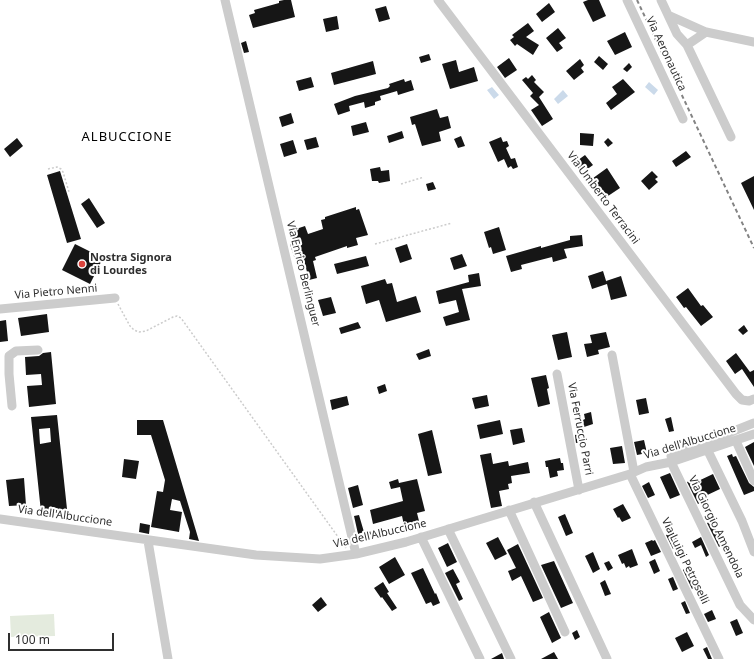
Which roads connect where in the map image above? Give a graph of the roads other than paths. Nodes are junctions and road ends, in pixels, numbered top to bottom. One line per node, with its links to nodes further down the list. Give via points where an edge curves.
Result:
1 (225, 0): 35 (street, Via Enrico Berlinguer)
2 (438, 0): 17 (street, Via Umberto Terracini, via 736,394 742,400)
3 (627, 0): 9 (street, Via Aeronautica)
4 (661, 0): 5 (street)
5 (668, 15): 6 (street); 8 (street, via 677,34)
6 (706, 32): 7 (street); 8 (street)
7 (754, 42)
8 (687, 45): 10 (street)
9 (684, 119)
10 (731, 137)
11 (115, 298): 12 (street, Via Pietro Nenni)
12 (0, 309)
13 (38, 350): 16 (street, via 12,353)
14 (612, 355): 25 (street, Via Luigi Petroselli)
15 (558, 374): 27 (street, Via Ferruccio Parri)
16 (4, 376): 18 (street)
17 (754, 399)
18 (12, 406)
19 (754, 423): 24 (street)
20 (754, 434): 21 (street, Via dell'Albuccione)
21 (736, 441): 22 (street, Via dell'Albuccione); 26 (street)
22 (708, 451): 23 (street, Via dell'Albuccione); 34 (street)
23 (671, 462): 24 (street, Via dell'Albuccione); 36 (street, Via Giorgio Amendola, via 740,605)
24 (646, 467): 25 (street, Via dell'Albuccione)
25 (632, 473): 27 (street, Via dell'Albuccione); 42 (street, Via Luigi Petroselli)
26 (754, 481)
27 (579, 490): 28 (street, Via dell'Albuccione)
28 (534, 502): 29 (street, Via dell'Albuccione); 41 (street)
29 (509, 510): 31 (street, Via dell'Albuccione); 37 (street)
30 (0, 519): 33 (street, Via dell'Albuccione)
31 (448, 529): 32 (street, Via dell'Albuccione); 40 (street)
32 (421, 537): 35 (street, Via dell'Albuccione); 39 (street)
33 (148, 540): 35 (street, Via dell'Albuccione, via 291,558 320,559); 38 (street)
34 (754, 552)
35 (353, 554)
36 (754, 620)
37 (565, 632)
38 (168, 659)
39 (480, 659)
40 (511, 659)
41 (607, 659)
42 (719, 659)

